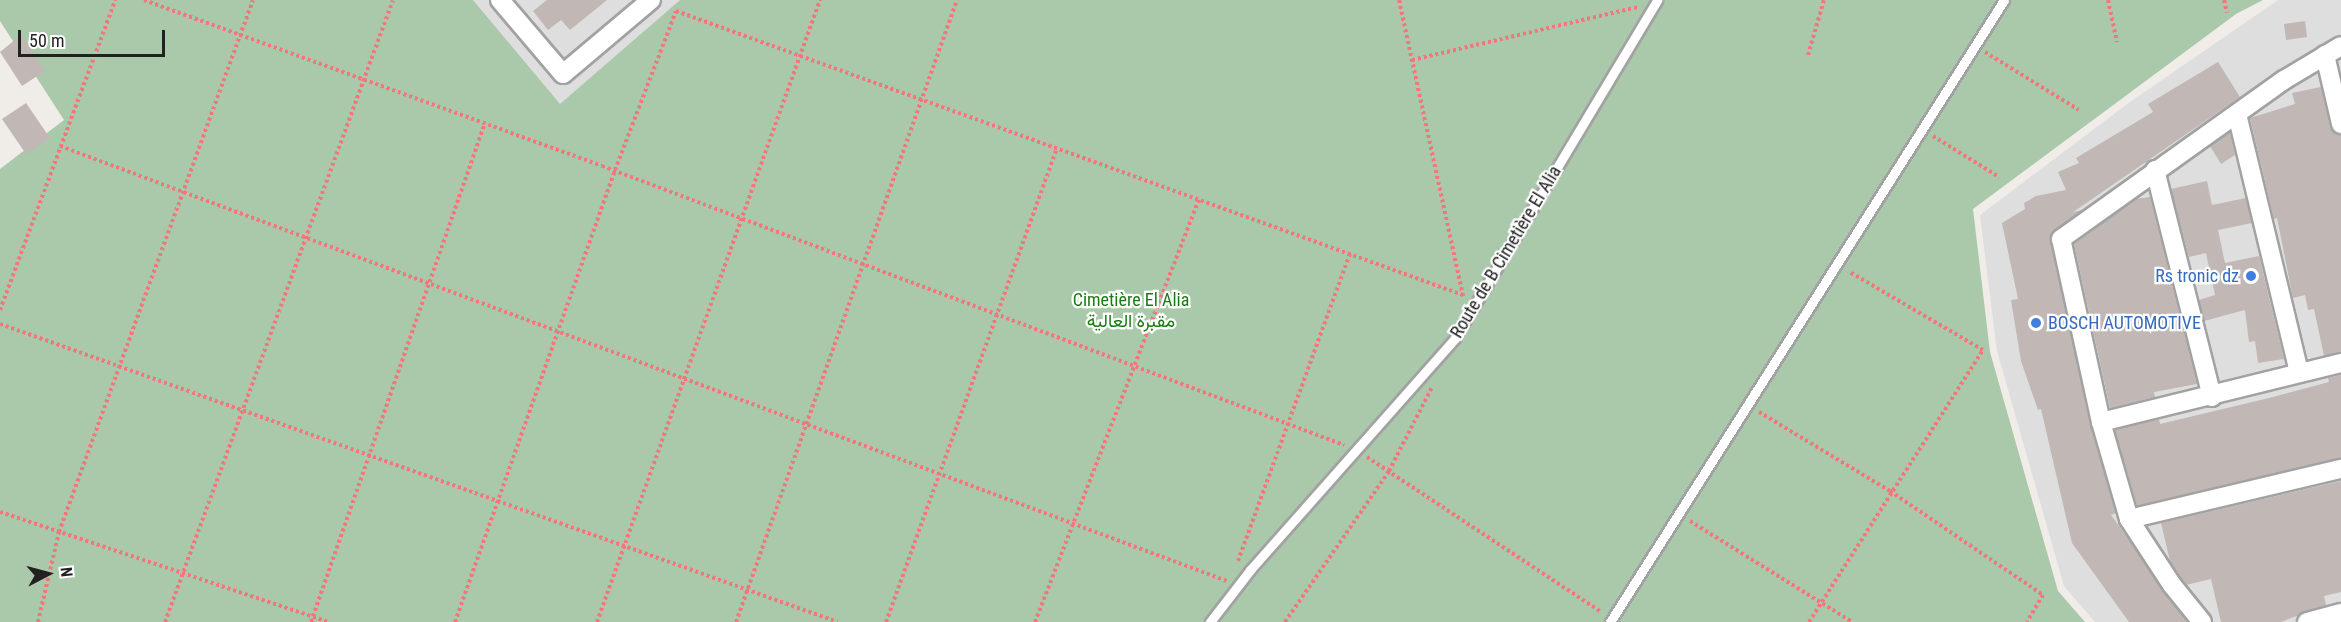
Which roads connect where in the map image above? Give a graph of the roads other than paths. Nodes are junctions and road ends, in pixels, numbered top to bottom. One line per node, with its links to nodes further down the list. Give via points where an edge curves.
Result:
1 (501, 0): 2 (street, via 563,74)
2 (651, 0)
3 (2004, 0): 17 (lane)
4 (1657, 1): 18 (lane, Route de B Cimetière El Alia, via 1455,338 1250,570)
5 (2341, 46): 6 (street)
6 (2325, 55): 7 (street); 8 (street)
7 (2237, 114): 9 (street); 11 (street)
8 (2341, 124)
9 (2155, 170): 12 (street); 13 (street, via 2061,239)
10 (2341, 363): 11 (street)
11 (2300, 373): 12 (street)
12 (2212, 397): 13 (street)
13 (2100, 422): 15 (street)
14 (2341, 469): 15 (street)
15 (2129, 519): 19 (street, via 2172,585)
16 (2341, 613): 20 (street)
17 (1611, 620)
18 (1210, 622)
19 (2202, 622)
20 (2307, 622)

